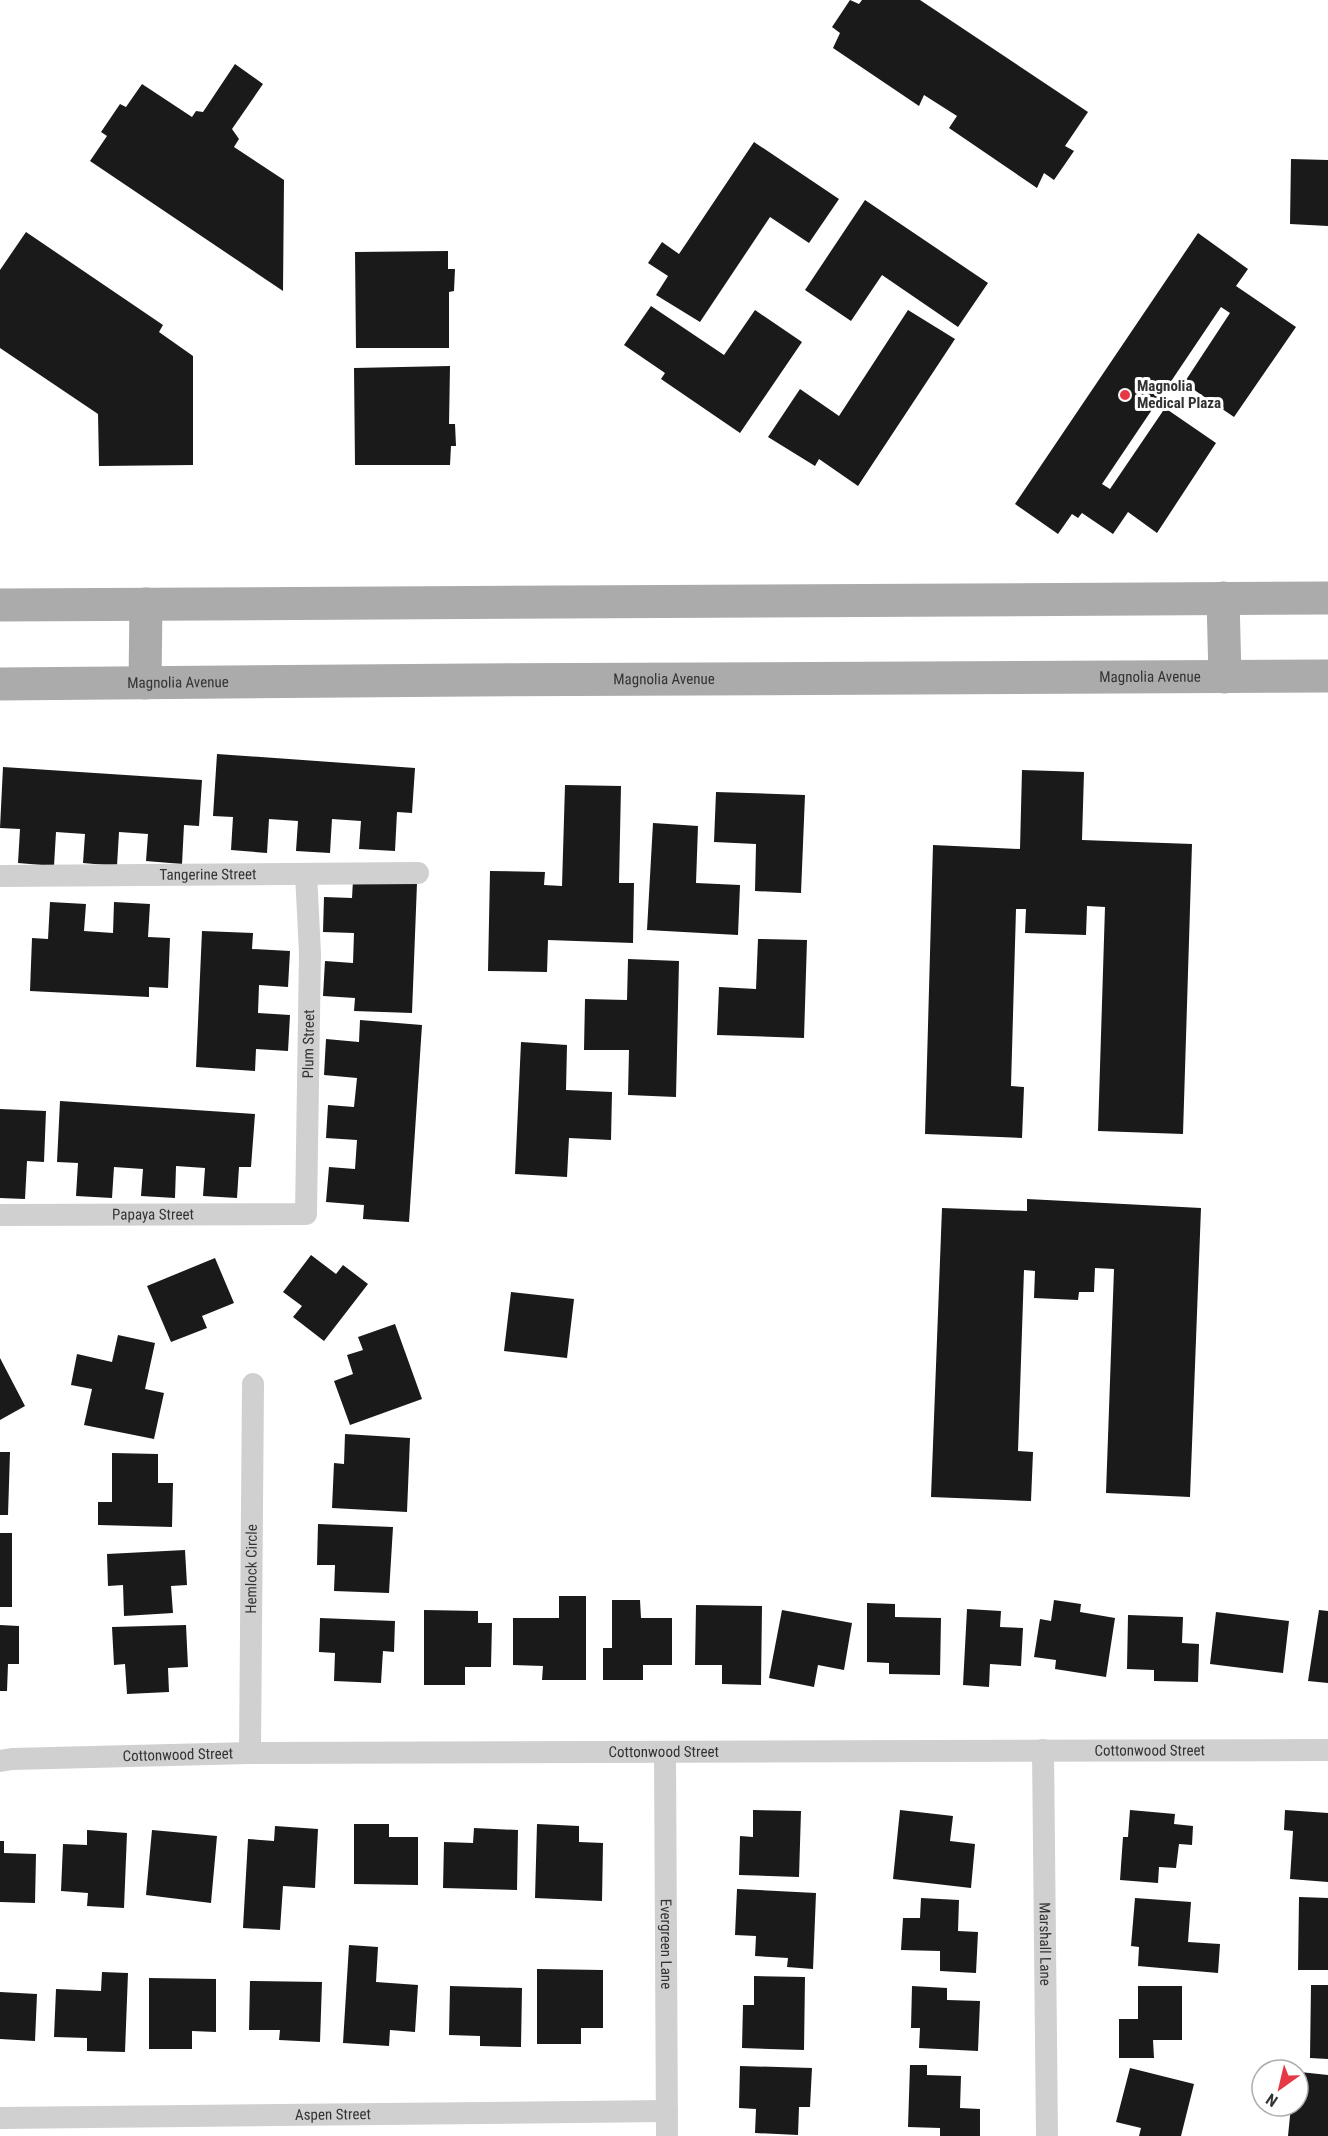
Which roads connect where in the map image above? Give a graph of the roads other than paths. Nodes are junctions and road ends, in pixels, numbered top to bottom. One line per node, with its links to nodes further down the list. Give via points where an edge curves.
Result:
1 (1223, 598): 2 (main road); 3 (main road); 6 (main road)
2 (1328, 598)
3 (146, 604): 4 (main road); 7 (main road)
4 (0, 605)
5 (1328, 676): 6 (main road, Magnolia Avenue)
6 (1225, 677): 7 (main road, Magnolia Avenue)
7 (146, 683): 8 (main road, Magnolia Avenue)
8 (0, 684)
9 (418, 873): 10 (street, Tangerine Street)
10 (306, 874): 11 (street, Tangerine Street); 12 (street, Plum Street, via 310,953)
11 (0, 876)
12 (306, 1214): 13 (street, Papaya Street)
13 (0, 1215)
14 (253, 1384): 18 (street, Hemlock Circle)
15 (1043, 1750): 16 (street, Cottonwood Street); 17 (street, Cottonwood Street); 23 (street, Marshall Lane)
16 (1328, 1750)
17 (664, 1752): 18 (street, Cottonwood Street); 20 (street, Evergreen Lane)
18 (250, 1753): 19 (street, Cottonwood Street)
19 (0, 1761)
20 (667, 2111): 21 (street, Aspen Street); 22 (street, Evergreen Lane)
21 (0, 2118)
22 (667, 2136)
23 (1047, 2136)

